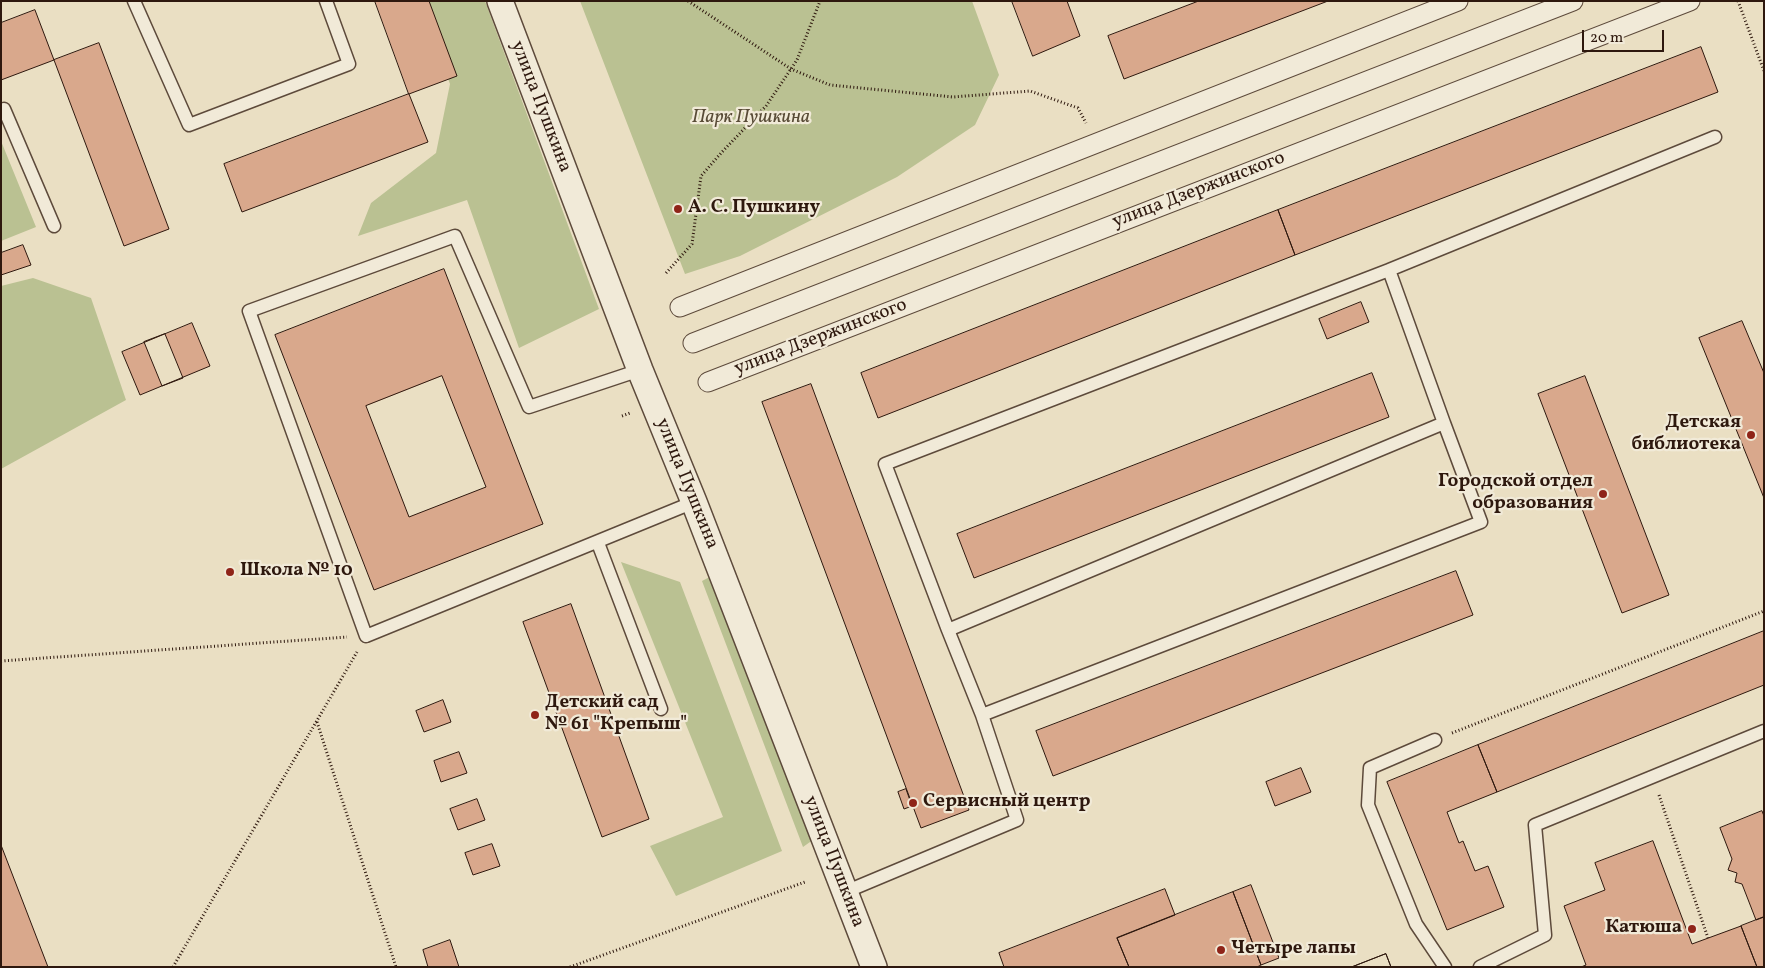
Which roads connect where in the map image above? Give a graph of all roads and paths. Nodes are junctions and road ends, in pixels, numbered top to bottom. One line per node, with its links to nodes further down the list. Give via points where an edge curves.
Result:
1 (134, 1): 2 (lane, via 189,125 349,64)
2 (326, 1)
3 (500, 1): 20 (street, улица Пушкина)
4 (688, 1): 10 (path)
5 (820, 1): 10 (path)
6 (1458, 1): 14 (street)
7 (1573, 1): 19 (street)
8 (1690, 1): 21 (street, улица Дзержинского)
9 (1738, 1): 11 (path)
10 (791, 69): 14 (path, via 830,85 953,97 1030,91 1078,108); 17 (path, via 766,106 701,176 692,244)
11 (1764, 70)
12 (1, 110): 15 (lane, via 4,109)
13 (1715, 137): 16 (lane)
14 (1097, 144): 18 (street)
15 (54, 226)
16 (1389, 270): 22 (lane); 26 (lane, via 885,464)
17 (666, 273)
18 (680, 308)
19 (694, 343)
20 (640, 370): 23 (street, улица Пушкина); 27 (lane, via 529,407 455,236 249,311)
21 (708, 382)
22 (1444, 423): 26 (lane); 30 (lane, via 1481,522)
23 (694, 502): 24 (lane); 36 (street, улица Пушкина)
24 (598, 543): 27 (lane); 29 (lane)
25 (1764, 611): 33 (path)
26 (948, 630): 30 (lane)
27 (366, 636): 28 (path); 31 (path)
28 (1, 661)
29 (661, 708)
30 (982, 714): 36 (lane, via 1017,820)
31 (316, 721): 38 (path); 39 (path)
32 (1764, 731): 34 (lane)
33 (1434, 740): 42 (lane, via 1370,768 1368,805 1416,924)
34 (1652, 777): 37 (path); 43 (lane, via 1536,825 1545,935)
35 (804, 882): 40 (path)
36 (845, 892): 41 (street, улица Пушкина)
37 (1708, 938)
38 (173, 967)
39 (396, 967)
40 (570, 967)
41 (874, 967)
42 (1445, 967)
43 (1480, 967)

